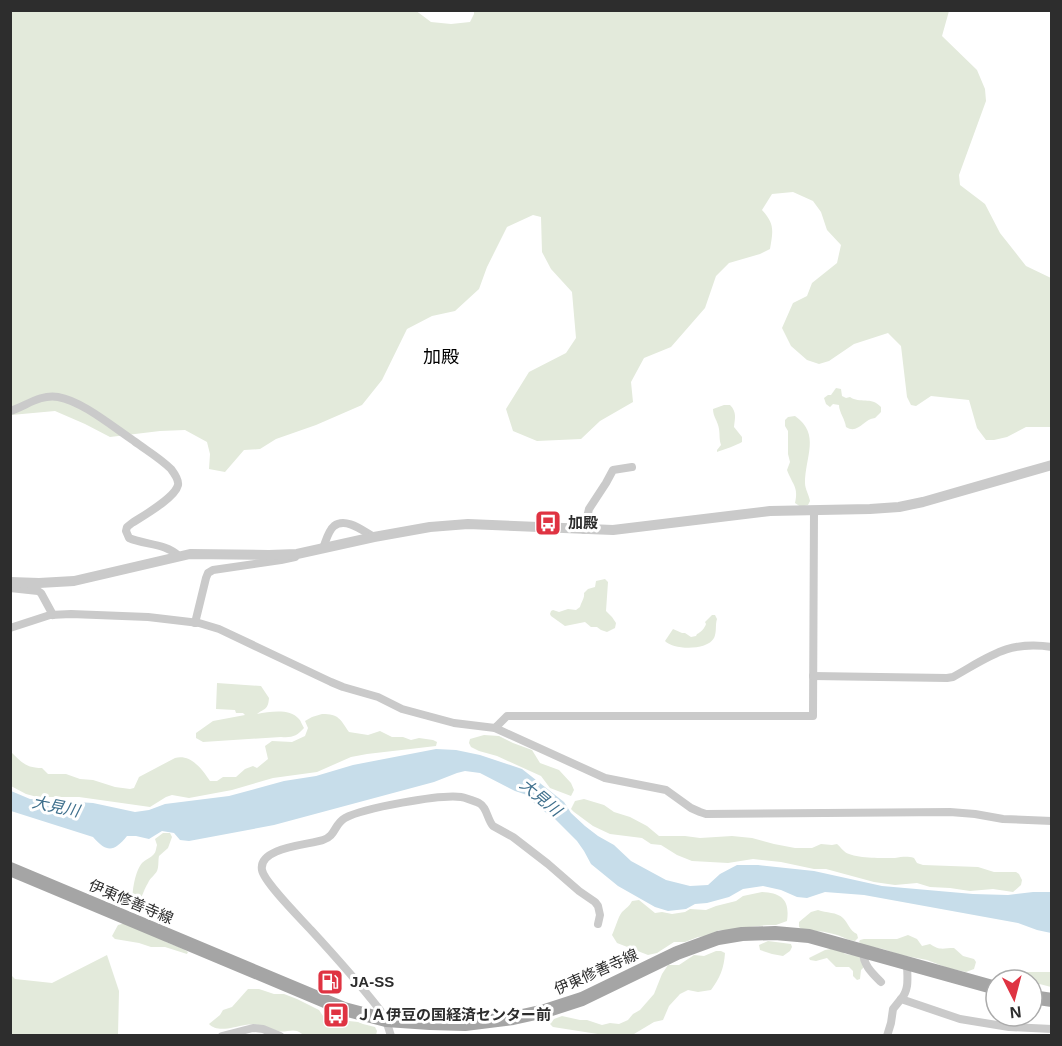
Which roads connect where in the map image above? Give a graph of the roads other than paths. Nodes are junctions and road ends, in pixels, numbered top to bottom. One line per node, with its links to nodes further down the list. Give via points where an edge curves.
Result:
1 (10, 411): 9 (street, via 48,397 73,401 169,467 177,479 177,488 126,531 129,538 162,546)
2 (1052, 465): 4 (street, via 899,507)
3 (632, 467): 5 (street, via 613,470 589,509)
4 (814, 510): 5 (street); 16 (street)
5 (584, 530): 6 (street, via 468,524)
6 (374, 537): 7 (street); 7 (street, via 340,524 332,528)
7 (323, 548): 8 (street)
8 (300, 553): 9 (street); 13 (street, via 293,558 208,573)
9 (179, 556): 10 (street, via 74,581)
10 (10, 582)
11 (10, 588): 12 (street, via 38,591)
12 (53, 615): 13 (street, via 136,616); 14 (street)
13 (195, 623): 17 (street, via 219,629 324,679 402,709 454,723)
14 (10, 628)
15 (1052, 647): 16 (street, via 1010,648 946,678)
16 (813, 676): 17 (street, via 813,716 507,716)
17 (495, 728): 18 (street, via 605,778 666,790 699,812 950,812)
18 (1052, 821)
19 (10, 869): 26 (main road, 伊東修善寺線, via 344,1009)
20 (598, 924): 26 (street, via 600,915 595,902 513,837 493,826 481,804 461,797 421,800 352,816 343,819 326,840 278,850 268,856 263,862 265,875)
21 (862, 951): 22 (main road, 伊東修善寺線); 23 (street, via 866,966); 26 (main road, 伊東修善寺線, via 809,936 742,934 677,953 582,999 545,1011 465,1024)
22 (907, 963): 24 (main road, 伊東修善寺線); 25 (street, via 907,989)
23 (880, 982)
24 (984, 985)
25 (901, 999): 27 (street, via 960,1018 1009,1027); 31 (street, via 893,1009)
26 (386, 1020): 30 (street)
27 (1052, 1029)
28 (222, 1035): 29 (street, via 254,1028)
29 (280, 1035)
30 (391, 1035)
31 (887, 1035)

